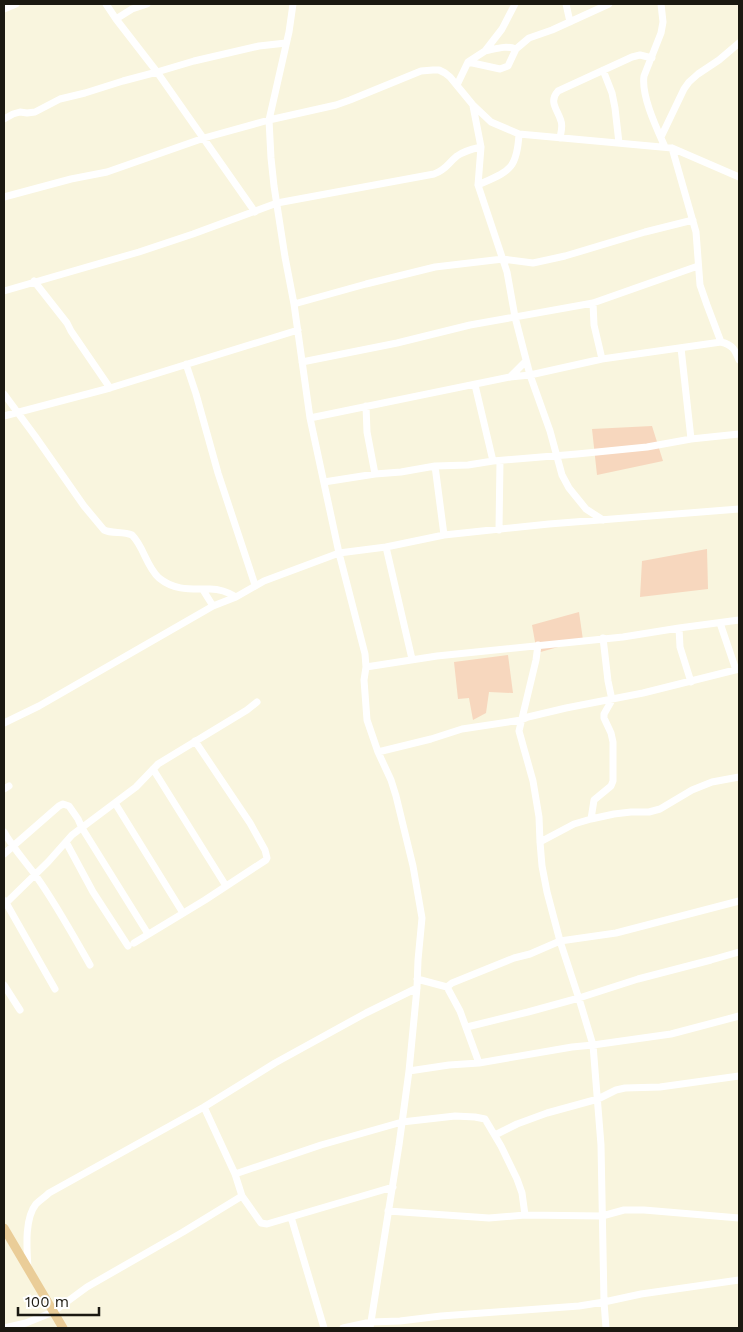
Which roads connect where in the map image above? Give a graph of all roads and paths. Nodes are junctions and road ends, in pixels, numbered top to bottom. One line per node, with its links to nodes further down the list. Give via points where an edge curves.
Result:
1 (16, 4): 9 (street)
2 (106, 4): 10 (street)
3 (147, 4): 10 (street)
4 (293, 4): 12 (street)
5 (515, 4): 15 (street, via 502,30)
6 (566, 4): 11 (street)
7 (609, 4): 11 (street)
8 (661, 4): 16 (street, via 663,22)
9 (4, 10)
10 (116, 19): 19 (street)
11 (570, 22): 14 (street, via 529,38)
12 (286, 43): 19 (street, via 226,53); 23 (street)
13 (739, 43): 25 (street, via 689,82)
14 (516, 49): 15 (street, via 508,46); 17 (street, via 504,68)
15 (485, 51): 17 (street)
16 (652, 58): 18 (street, via 636,55); 25 (street, via 643,84)
17 (468, 62): 20 (street)
18 (603, 70): 27 (street, via 554,95 554,106 562,125); 28 (street, via 612,93)
19 (157, 72): 22 (street, via 60,99 36,112 20,112); 26 (street)
20 (457, 85): 21 (street); 23 (street, via 440,70 421,72 350,100)
21 (473, 106): 24 (street, via 491,122); 29 (street)
22 (4, 120)
23 (269, 120): 26 (street); 34 (street)
24 (519, 134): 27 (street); 32 (street, via 518,152 510,168)
25 (661, 137): 30 (street)
26 (204, 138): 33 (street, via 107,172); 35 (street)
27 (560, 138): 28 (street)
28 (619, 143): 30 (street)
29 (480, 147): 32 (street); 34 (street, via 463,152 443,171 434,174)
30 (668, 148): 31 (street); 36 (street)
31 (739, 177)
32 (478, 185): 37 (street)
33 (4, 197)
34 (277, 203): 35 (street); 42 (street)
35 (255, 212): 39 (street, via 139,252)
36 (693, 220): 37 (street, via 533,263); 38 (street)
37 (503, 259): 42 (street, via 435,267); 43 (street)
38 (698, 266): 41 (street); 45 (street, via 700,285)
39 (34, 281): 40 (street); 55 (street, via 68,323)
40 (4, 290)
41 (593, 303): 43 (street); 47 (street, via 594,325)
42 (294, 304): 44 (street)
43 (515, 316): 49 (street); 50 (street)
44 (298, 330): 50 (street); 51 (street)
45 (721, 342): 46 (street); 48 (street, via 730,344)
46 (681, 348): 47 (street); 62 (street)
47 (602, 359): 52 (street)
48 (739, 360)
49 (526, 361): 52 (street); 53 (street)
50 (302, 362): 60 (street)
51 (186, 364): 55 (street); 74 (street)
52 (530, 375): 53 (street); 63 (street)
53 (510, 377): 54 (street)
54 (475, 385): 57 (street); 64 (street)
55 (110, 388): 58 (street)
56 (4, 394): 58 (street)
57 (366, 406): 60 (street); 66 (street)
58 (18, 412): 59 (street); 75 (street, via 104,530 132,535 152,570 165,582 177,588)
59 (4, 416)
60 (310, 418): 67 (street)
61 (739, 434): 62 (street)
62 (691, 439): 63 (street, via 646,447)
63 (558, 455): 64 (street); 69 (street, via 562,475 569,488 586,509)
64 (496, 461): 65 (street); 70 (street)
65 (435, 466): 66 (street); 71 (street)
66 (375, 474): 67 (street)
67 (324, 482): 73 (street)
68 (739, 509): 69 (street)
69 (604, 520): 70 (street)
70 (499, 530): 71 (street)
71 (444, 535): 72 (street)
72 (386, 547): 73 (street); 83 (street)
73 (339, 554): 74 (street); 84 (street)
74 (255, 586): 76 (street)
75 (203, 590): 76 (street, via 217,590); 77 (street)
76 (236, 597): 77 (street)
77 (213, 606): 90 (street)
78 (739, 620): 79 (street)
79 (720, 623): 80 (street); 85 (street)
80 (679, 628): 81 (street); 86 (street, via 680,647)
81 (603, 638): 82 (street); 87 (street)
82 (538, 645): 83 (street); 89 (street)
83 (412, 659): 84 (street)
84 (366, 667): 92 (street, via 367,720)
85 (738, 670): 86 (street)
86 (691, 682): 87 (street)
87 (612, 700): 89 (street); 96 (street, via 604,718 613,742 613,780 611,786 594,800)
88 (257, 702): 91 (street)
89 (521, 720): 92 (street, via 462,729); 100 (street, via 519,731 533,781)
90 (4, 723)
91 (195, 741): 93 (street); 104 (street, via 268,856)
92 (378, 752): 112 (street, via 396,796 420,904 422,918)
93 (153, 769): 95 (street); 104 (street)
94 (739, 777): 96 (street, via 692,790 660,809)
95 (115, 802): 97 (street); 107 (street)
96 (591, 819): 100 (street)
97 (82, 828): 99 (street); 101 (street, via 69,806 63,804); 108 (street)
98 (4, 832): 101 (street)
99 (66, 842): 103 (street); 108 (street, via 93,892 131,944)
100 (540, 842): 109 (street, via 547,892)
101 (12, 846): 102 (street); 103 (street)
102 (4, 854)
103 (35, 875): 106 (street); 111 (street)
104 (226, 886): 107 (street)
105 (739, 901): 109 (street, via 616,933)
106 (5, 902): 116 (street)
107 (183, 913): 108 (street)
108 (148, 934)
109 (560, 940): 114 (street); 117 (street)
110 (739, 952): 117 (street)
111 (90, 965)
112 (417, 979): 114 (street); 115 (street)
113 (4, 985): 118 (street)
114 (448, 987): 120 (street)
115 (417, 988): 123 (street); 126 (street, via 275,1063)
116 (56, 989)
117 (579, 998): 120 (street); 121 (street)
118 (20, 1010)
119 (739, 1016): 121 (street, via 671,1034)
120 (467, 1027): 122 (street)
121 (593, 1046): 122 (street); 125 (street)
122 (478, 1063): 123 (street)
123 (409, 1071): 127 (street)
124 (739, 1076): 125 (street, via 660,1087 625,1088)
125 (598, 1100): 128 (street, via 547,1113); 134 (street)
126 (204, 1108): 129 (street); 138 (street, via 49,1193 36,1204 27,1236)
127 (402, 1122): 128 (street, via 476,1117 485,1119); 129 (street); 130 (street)
128 (495, 1135): 133 (street, via 522,1193)
129 (235, 1174): 131 (street)
130 (392, 1186): 132 (street); 135 (street)
131 (242, 1196): 135 (street, via 261,1223); 141 (street, via 87,1287)
132 (388, 1211): 133 (street, via 489,1218); 142 (street)
133 (525, 1215): 134 (street)
134 (602, 1216): 136 (street, via 624,1210 644,1210); 140 (street)
135 (291, 1217): 145 (street)
136 (739, 1218)
137 (4, 1228): 138 (main road)
138 (28, 1268): 141 (main road)
139 (739, 1280): 140 (street)
140 (604, 1302): 142 (street); 147 (street)
141 (52, 1312): 143 (street); 144 (main road)
142 (370, 1325): 146 (street)
143 (4, 1328)
144 (63, 1328)
145 (324, 1328)
146 (343, 1328)
147 (606, 1328)

